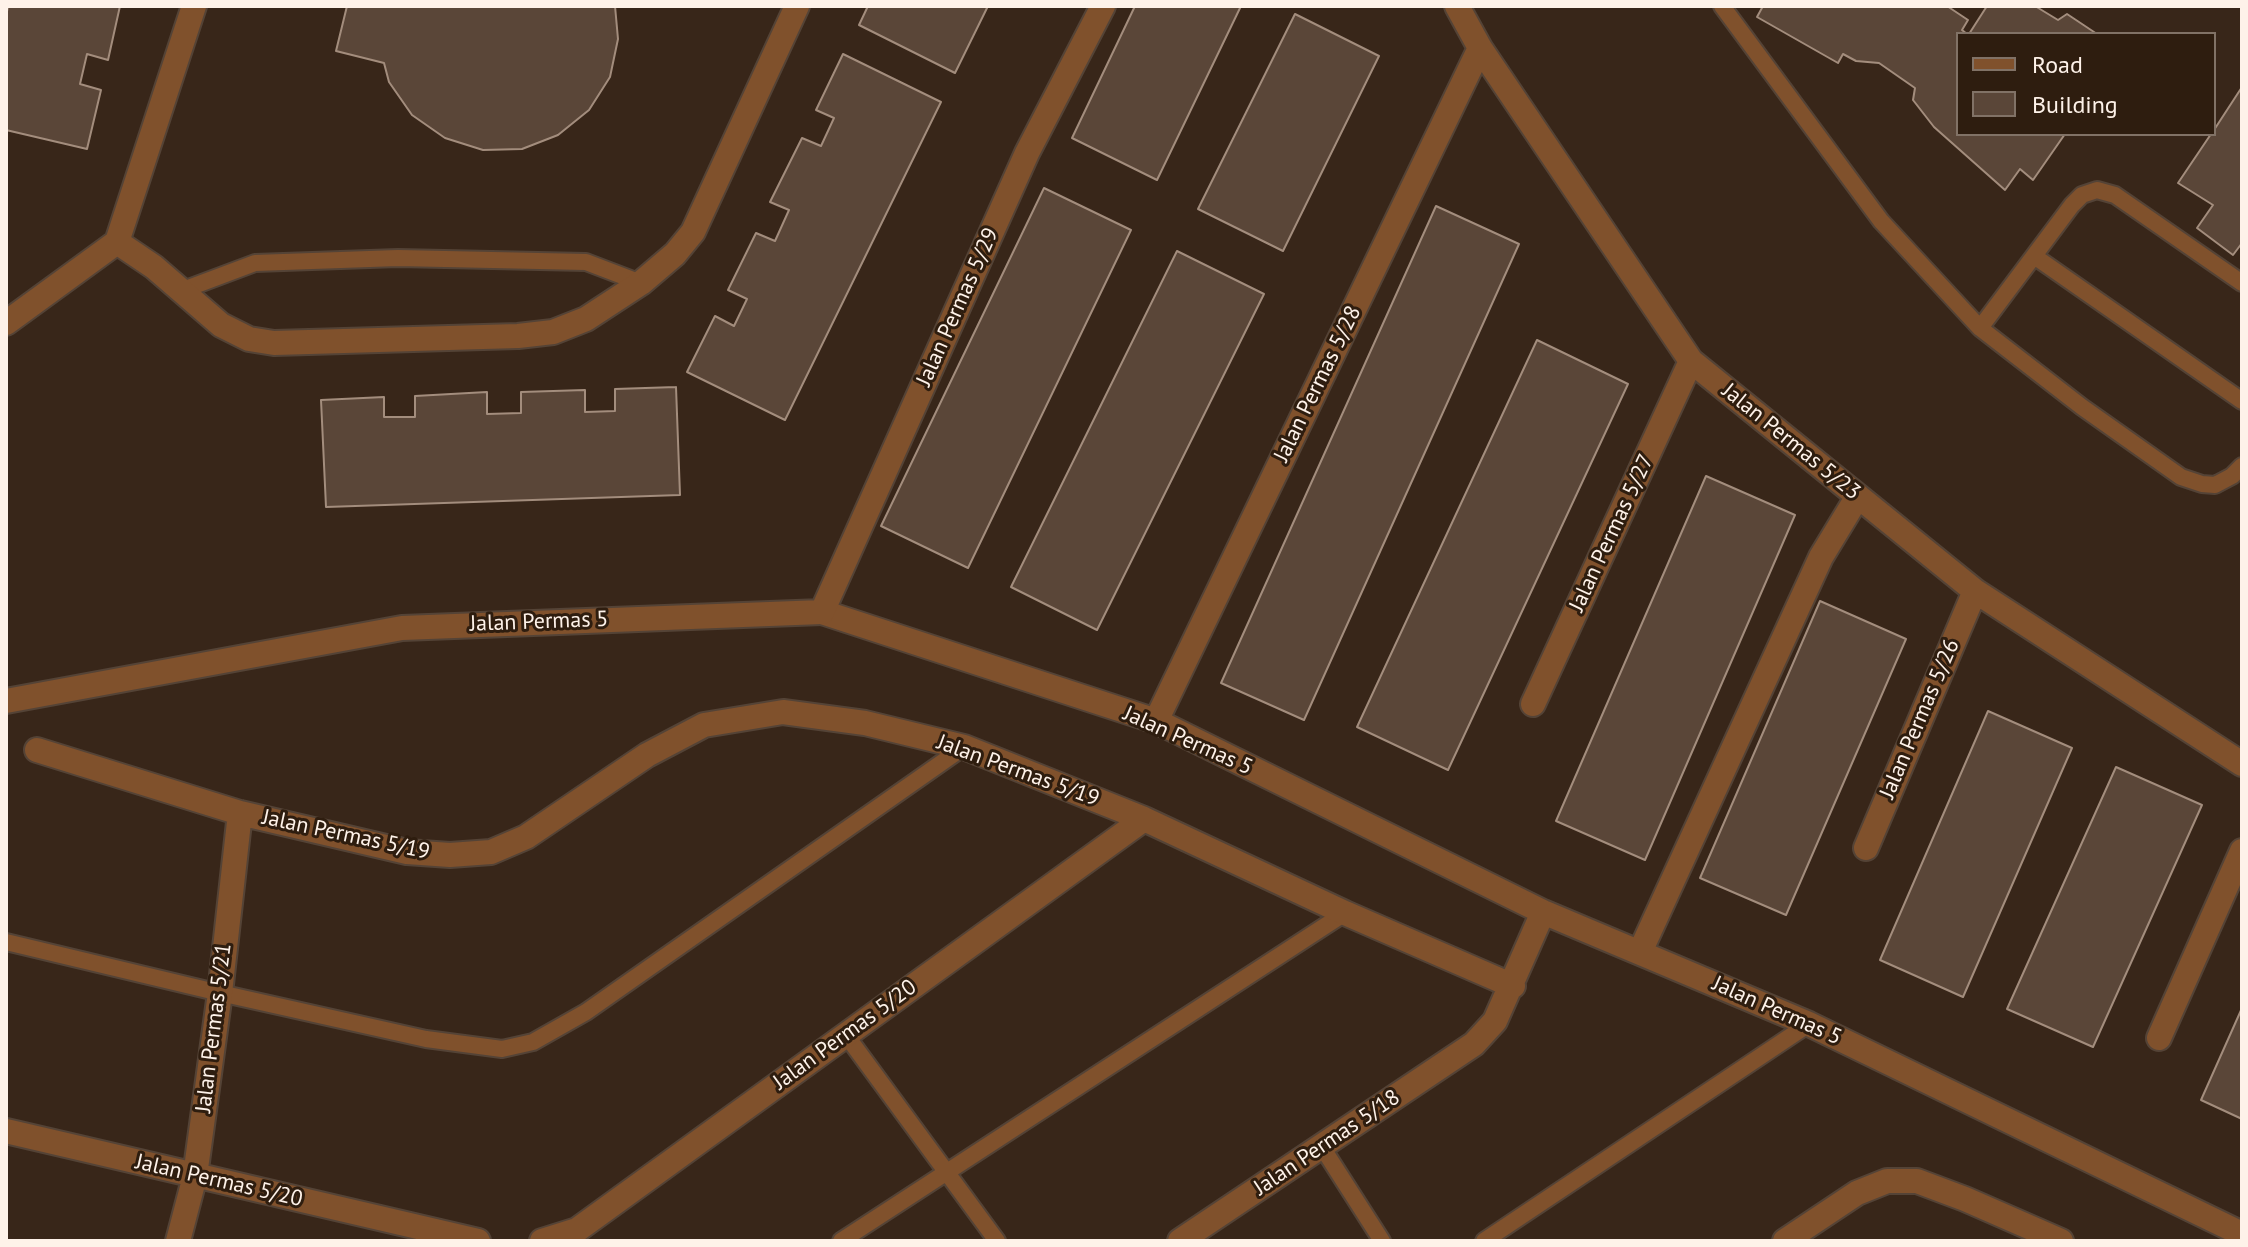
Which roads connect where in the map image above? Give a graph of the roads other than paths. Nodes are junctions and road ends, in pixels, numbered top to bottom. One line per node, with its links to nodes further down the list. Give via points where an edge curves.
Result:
1 (194, 6): 7 (street)
2 (797, 6): 9 (street, via 693,232)
3 (1103, 6): 19 (street, Jalan Permas 5/29, via 1027,153)
4 (1457, 6): 6 (street, Jalan Permas 5/23)
5 (1722, 6): 13 (lane, via 1881,221)
6 (1480, 48): 14 (street, Jalan Permas 5/23); 22 (street, Jalan Permas 5/28)
7 (117, 242): 11 (street); 12 (street)
8 (2034, 256): 10 (lane, via 2072,205 2097,190 2115,195); 13 (lane); 15 (lane)
9 (641, 283): 11 (lane, via 586,262 398,258 255,263); 11 (street, via 586,319 553,332 274,343 249,339 221,325)
10 (2242, 283)
11 (183, 290)
12 (6, 323)
13 (1980, 328): 16 (lane, via 2181,477 2215,485)
14 (1691, 361): 17 (street, Jalan Permas 5/23); 21 (street, Jalan Permas 5/27)
15 (2242, 401)
16 (2242, 466)
17 (1858, 496): 18 (street, Jalan Permas 5/23); 33 (street, via 1821,557)
18 (1975, 591): 25 (street, Jalan Permas 5/23); 28 (street, Jalan Permas 5/26)
19 (822, 612): 20 (street, Jalan Permas 5, via 402,628); 22 (street, Jalan Permas 5)
20 (6, 701)
21 (1533, 704)
22 (1156, 721): 30 (street, Jalan Permas 5)
23 (964, 747): 26 (street, Jalan Permas 5/19, via 865,723 783,712 704,725 647,755 526,837 491,852 407,852); 27 (street, Jalan Permas 5/19); 35 (lane, via 586,1012 533,1042 502,1049 426,1039)
24 (37, 750): 26 (street, Jalan Permas 5/19)
25 (2242, 764)
26 (240, 813): 35 (street, Jalan Permas 5/21)
27 (1144, 819): 31 (street, Jalan Permas 5/19); 37 (street, Jalan Permas 5/20)
28 (1866, 848)
29 (2242, 851): 38 (street)
30 (1543, 912): 33 (street, Jalan Permas 5); 34 (street, Jalan Permas 5/18)
31 (1345, 913): 34 (street, Jalan Permas 5/19); 41 (lane)
32 (6, 942): 35 (lane)
33 (1640, 952): 36 (street, Jalan Permas 5)
34 (1513, 986): 40 (street, Jalan Permas 5/18, via 1495,1021 1474,1044)
35 (220, 993): 42 (street, Jalan Permas 5/21)
36 (1809, 1024): 43 (street, Jalan Permas 5); 51 (lane)
37 (846, 1035): 41 (lane); 46 (street, Jalan Permas 5/20, via 577,1230)
38 (2159, 1038)
39 (6, 1131): 42 (street, Jalan Permas 5/20)
40 (1322, 1147): 49 (street, Jalan Permas 5/18); 50 (lane)
41 (946, 1170): 47 (lane); 48 (lane)
42 (195, 1176): 44 (street, Jalan Permas 5/21); 45 (street, Jalan Permas 5/20)
43 (2242, 1234)
44 (178, 1241)
45 (478, 1241)
46 (542, 1241)
47 (841, 1241)
48 (997, 1241)
49 (1180, 1241)
50 (1382, 1241)
51 (1484, 1241)
52 (1785, 1241): 53 (street, via 1857,1193 1887,1181 1917,1181)
53 (2061, 1241)

